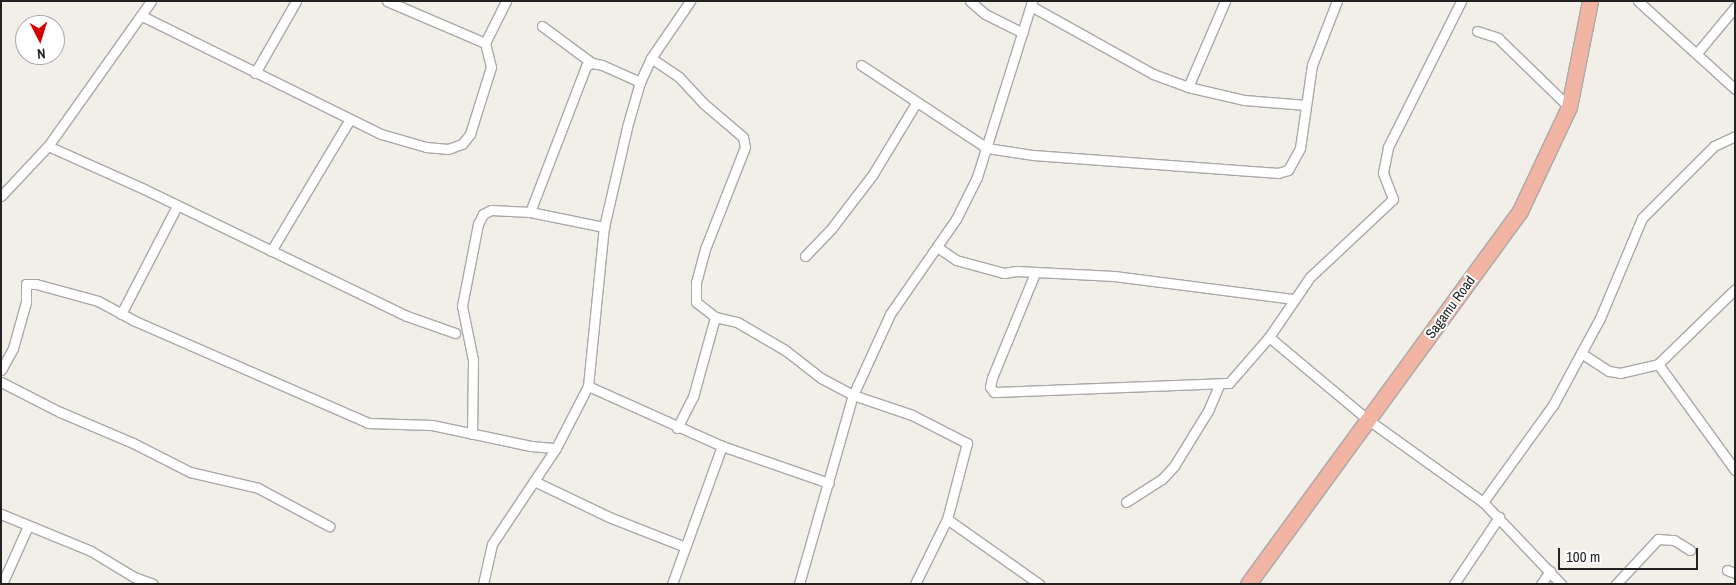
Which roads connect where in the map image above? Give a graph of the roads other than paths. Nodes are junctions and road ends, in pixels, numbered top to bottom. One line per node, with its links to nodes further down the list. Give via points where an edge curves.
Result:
1 (151, 1): 14 (street)
2 (296, 1): 23 (street)
3 (387, 1): 18 (street)
4 (506, 1): 18 (street)
5 (690, 1): 20 (street)
6 (970, 1): 17 (street, via 985,14)
7 (1225, 1): 25 (street)
8 (1337, 1): 28 (street, via 1312,65)
9 (1461, 1): 43 (street, via 1388,147 1383,173 1393,199 1310,277)
10 (1590, 1): 29 (highway, Sagamu Road)
11 (1638, 1): 19 (street)
12 (1031, 4): 17 (street); 25 (street, via 1153,74)
13 (1735, 6): 19 (street)
14 (142, 16): 23 (street); 32 (street)
15 (542, 26): 21 (street)
16 (1477, 31): 29 (street, via 1498,38)
17 (1023, 33): 33 (street)
18 (485, 43): 30 (street, via 491,67 470,134 462,144 448,149 426,147 381,134)
19 (1698, 53): 26 (street)
20 (651, 58): 24 (street); 45 (street, via 679,78 744,137 745,147 705,249 696,282 696,302)
21 (592, 63): 24 (street); 36 (street, via 586,66)
22 (861, 65): 27 (street)
23 (255, 73): 30 (street)
24 (640, 82): 37 (street)
25 (1188, 87): 28 (street, via 1244,100)
26 (1735, 89)
27 (916, 103): 33 (street); 40 (street, via 873,174 831,229)
28 (1306, 105): 33 (street, via 1295,162 1288,170 1278,173 1034,155)
29 (1569, 107): 55 (highway, Sagamu Road, via 1520,211)
30 (350, 119): 39 (street)
31 (1735, 136): 48 (street, via 1714,146 1642,218 1600,318)
32 (48, 146): 34 (street); 35 (street)
33 (987, 148): 38 (street, via 977,177)
34 (3, 190)
35 (177, 206): 39 (street); 44 (street)
36 (530, 212): 37 (street); 57 (street, via 490,210 483,214 478,224 462,306 473,360)
37 (604, 227): 52 (street)
38 (937, 248): 41 (street, via 956,260 996,271); 54 (street, via 890,314)
39 (271, 251): 46 (street, via 407,316)
40 (805, 256)
41 (1035, 273): 43 (street, via 1114,276); 53 (street, via 992,378 990,387 994,392 1159,383)
42 (1735, 289): 49 (street)
43 (1293, 299): 47 (street)
44 (121, 314): 50 (street, via 98,301 26,284 26,302 13,348); 57 (street, via 368,423 432,425)
45 (715, 317): 54 (street, via 736,322 785,350 821,378); 56 (street, via 694,397)
46 (455, 333)
47 (1269, 337): 53 (street, via 1237,376); 55 (street)
48 (1581, 353): 49 (street, via 1609,371 1620,373); 64 (street, via 1553,405)
49 (1658, 364): 60 (street)
50 (1, 370)
51 (1, 382): 69 (street, via 190,472 258,488)
52 (588, 386): 56 (street); 59 (street)
53 (1219, 386): 63 (street, via 1208,411 1174,466 1162,479)
54 (853, 395): 62 (street); 67 (street, via 912,415 967,443)
55 (1368, 419): 64 (street); 81 (highway, Sagamu Road)
56 (677, 428): 58 (street)
57 (472, 434): 59 (street)
58 (722, 446): 62 (street); 70 (street)
59 (556, 448): 61 (street)
60 (1735, 470)
61 (534, 481): 70 (street, via 609,517); 76 (street, via 492,544)
62 (829, 483): 78 (street)
63 (1126, 502)
64 (1483, 502): 66 (street)
65 (1, 514): 68 (street)
66 (1499, 517): 72 (street); 82 (street)
67 (947, 519): 79 (street); 80 (street)
68 (28, 526): 73 (street, via 92,550); 74 (street)
69 (329, 526)
70 (684, 546): 77 (street)
71 (1690, 550): 85 (street, via 1674,540 1658,539)
72 (1550, 571): 83 (street); 84 (street)
73 (133, 580): 75 (street)
74 (2, 584)
75 (153, 584)
76 (483, 584)
77 (672, 584)
78 (798, 584)
79 (915, 584)
80 (1039, 584)
81 (1248, 584)
82 (1454, 584)
83 (1541, 584)
84 (1561, 584)
85 (1616, 584)

